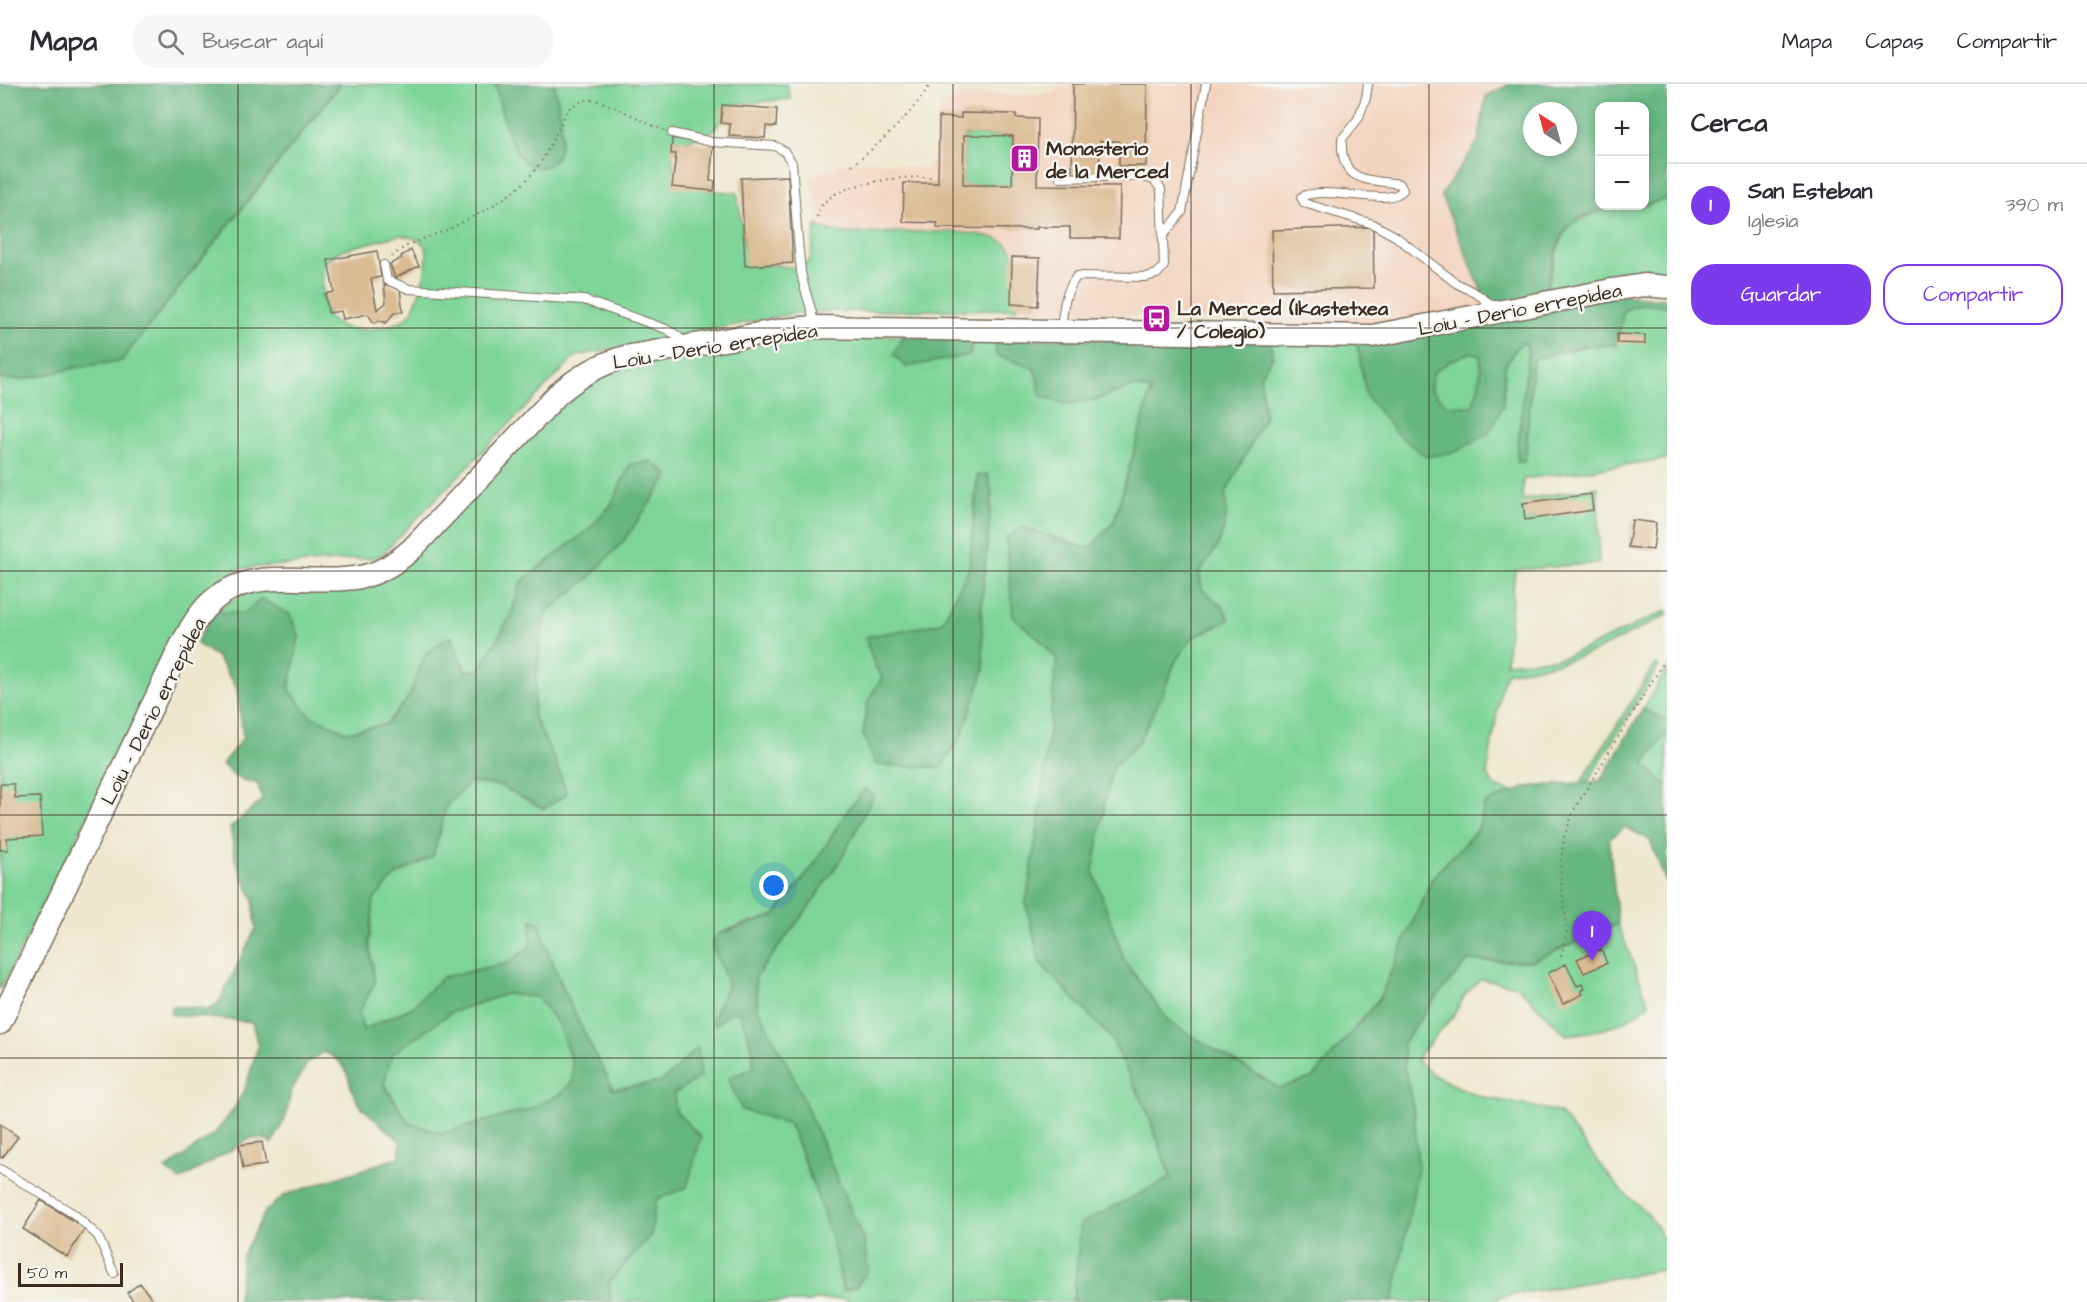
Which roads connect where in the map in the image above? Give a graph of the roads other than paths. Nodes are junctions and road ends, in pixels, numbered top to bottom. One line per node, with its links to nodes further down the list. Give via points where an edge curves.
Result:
1 (1206, 84): 5 (lane, via 1182,212)
2 (1368, 84): 8 (lane, via 1358,119 1342,139 1343,163 1362,179 1400,184 1403,190 1386,198 1310,192 1301,196 1304,204 1373,224 1395,236 1456,284)
3 (672, 133): 9 (lane, via 712,142 775,146 784,151 792,163 801,272)
4 (1060, 178): 5 (lane, via 1140,176 1154,180 1161,189)
5 (1163, 236): 10 (lane, via 1164,266 1157,274 1146,278 1077,276 1064,302)
6 (384, 265): 11 (lane, via 387,280 409,289 584,300 666,329)
7 (1667, 287): 8 (main road, Loiu - Derio errepidea, via 1644,285)
8 (1500, 311): 10 (main road, Loiu - Derio errepidea, via 1372,336)
9 (814, 327): 10 (main road, Loiu - Derio errepidea); 11 (main road, Loiu - Derio errepidea)
10 (1061, 332)
11 (686, 347): 12 (main road, Loiu - Derio errepidea, via 607,362 574,380 538,413 412,549 390,566 353,578 255,580 231,588 210,603 181,646)
12 (0, 1023)
13 (0, 1169): 14 (lane, via 82,1221 98,1236)
14 (114, 1273)

